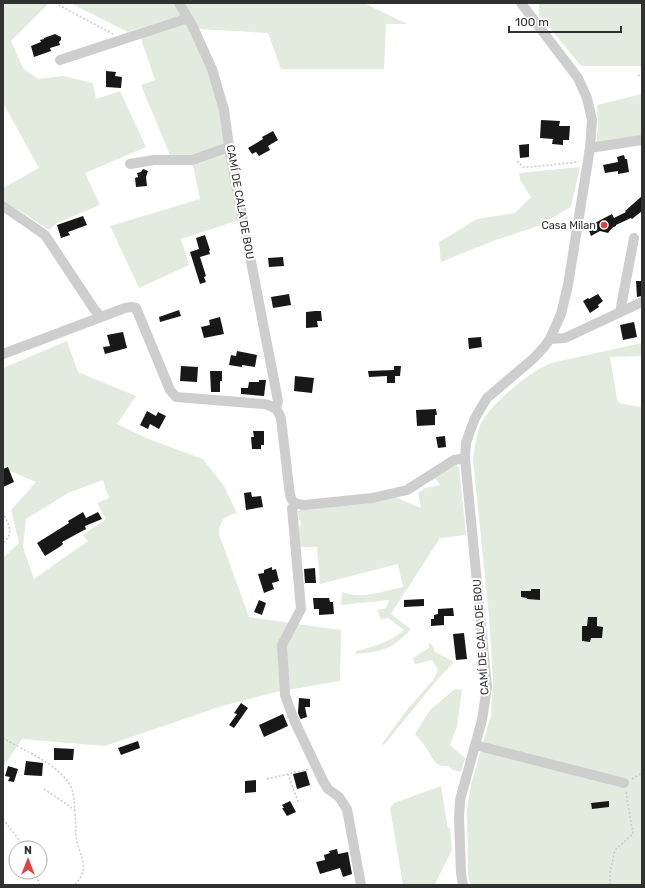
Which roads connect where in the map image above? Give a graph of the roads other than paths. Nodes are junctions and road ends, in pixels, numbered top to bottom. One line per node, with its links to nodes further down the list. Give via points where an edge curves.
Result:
1 (179, 3): 3 (street, CAMÍ DE CALA DE BOU)
2 (521, 3): 7 (street, CAMÍ DE CALA DE BOU, via 578,78 587,98 592,120)
3 (188, 18): 4 (street); 6 (street, CAMÍ DE CALA DE BOU, via 212,69 224,110)
4 (60, 60)
5 (642, 140): 7 (street)
6 (229, 147): 8 (street, via 192,160 154,160); 16 (street, CAMÍ DE CALA DE BOU, via 278,401)
7 (590, 148): 14 (street, CAMÍ DE CALA DE BOU, via 568,286 561,314)
8 (130, 164)
9 (3, 206): 13 (street, via 45,234)
10 (634, 238): 12 (street)
11 (642, 302): 12 (street)
12 (620, 312): 14 (street, via 565,338)
13 (101, 317): 15 (street); 16 (street, via 125,308 136,308 170,390 176,397 264,404)
14 (550, 340): 17 (street, CAMÍ DE CALA DE BOU, via 534,358 487,398 470,431)
15 (3, 354)
16 (276, 408): 18 (street, CAMÍ DE CALA DE BOU, via 281,418 290,495)
17 (465, 458): 18 (street, via 454,460 407,490 372,498); 19 (street, CAMÍ DE CALA DE BOU, via 487,687)
18 (296, 504): 21 (street, via 292,508 301,609 282,645 285,695 317,769 328,789 339,797 347,808)
19 (475, 745): 20 (street); 22 (street, CAMÍ DE CALA DE BOU, via 460,800 460,873)
20 (624, 783)
21 (361, 885)
22 (463, 885)

